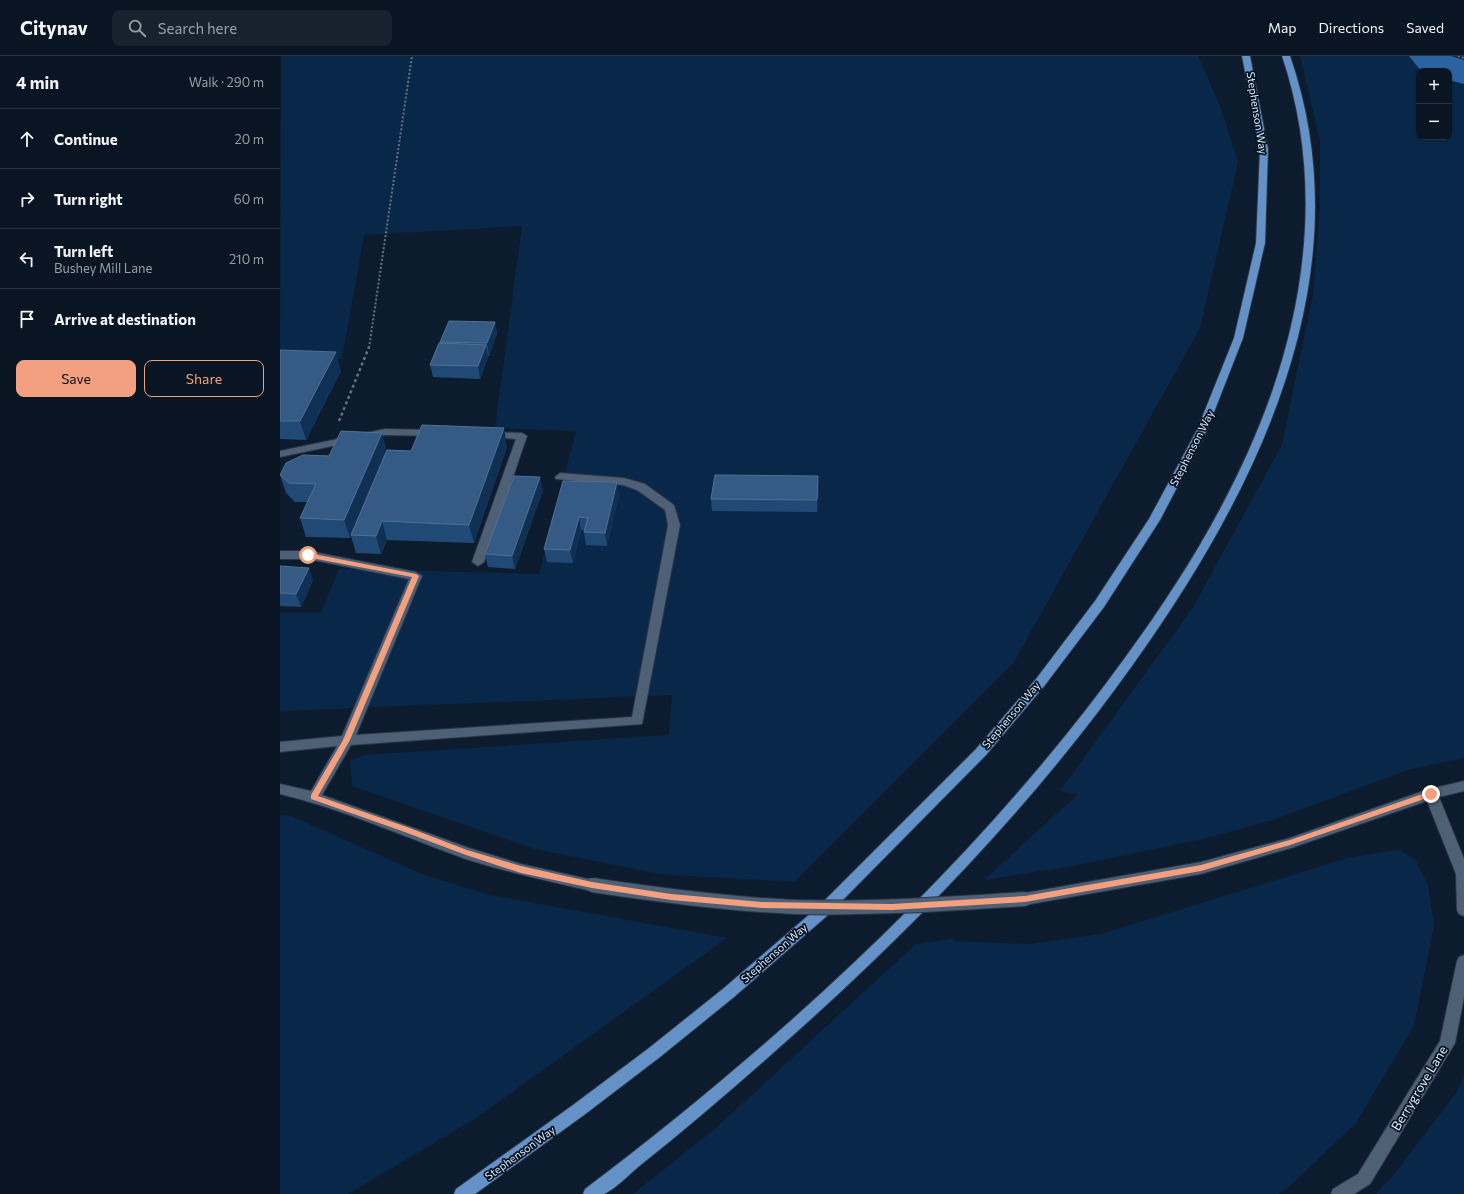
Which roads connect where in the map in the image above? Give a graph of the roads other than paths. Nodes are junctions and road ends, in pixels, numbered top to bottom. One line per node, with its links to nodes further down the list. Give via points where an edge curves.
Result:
1 (1246, 56): 17 (main road, Stephenson Way, via 1262,127 1266,196 1252,290 1238,343 1211,414 1159,513 1123,569 1060,658 981,752 876,860 767,961 689,1024 533,1145)
2 (1286, 56): 18 (main road, via 1307,136 1310,174 1310,220 1304,286 1290,350 1266,423 1241,480 1183,584 1091,714 1042,775 950,878 822,1002 715,1095)
3 (446, 434): 5 (street, via 385,432)
4 (477, 435): 8 (street, via 522,436)
5 (280, 454)
6 (560, 478): 9 (street, via 624,482 641,487 670,508 674,525 638,720)
7 (280, 555): 9 (street, via 308,555 416,576)
8 (478, 562)
9 (347, 740): 10 (street); 14 (street)
10 (280, 747)
11 (1464, 786): 13 (street)
12 (280, 789): 14 (street)
13 (1431, 794): 14 (street, bridge, via 1290,842 1201,868 1025,899 892,907 762,905 671,897 592,885 521,870); 15 (street, via 1463,874)
14 (314, 797)
15 (1464, 910)
16 (1464, 961): 19 (street, Berrygrove Lane, via 1447,1043 1364,1179)
17 (462, 1194)
18 (591, 1194)
19 (1339, 1194)

